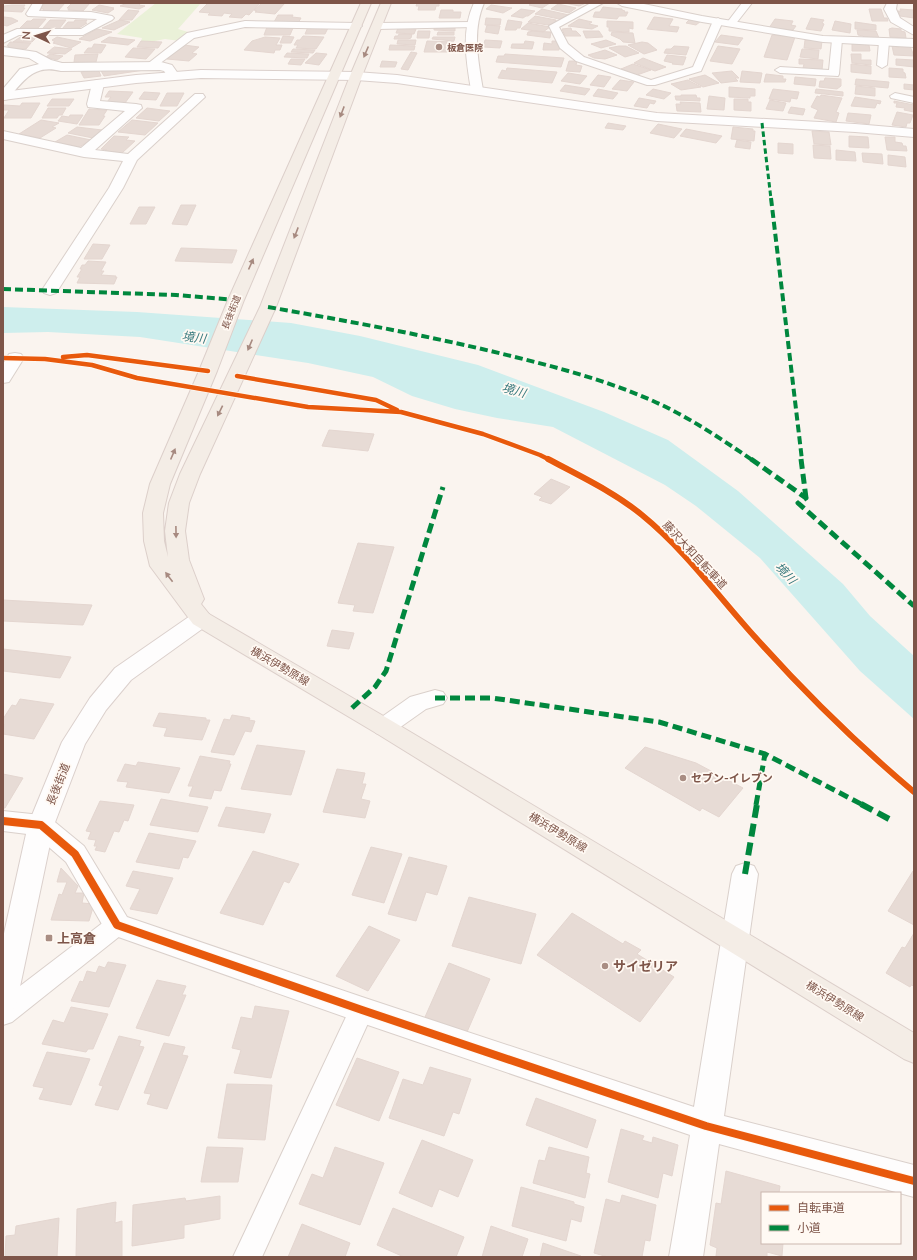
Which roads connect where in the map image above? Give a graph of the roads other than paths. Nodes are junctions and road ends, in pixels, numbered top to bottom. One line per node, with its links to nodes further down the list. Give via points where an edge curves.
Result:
1 (38, 3): 15 (street, via 32,14 91,15 108,18 83,32 17,32)
2 (366, 3): 12 (main road, 長後街道)
3 (386, 3): 13 (main road)
4 (479, 3): 11 (street)
5 (598, 3): 9 (lane, via 554,26 564,46 580,59 651,83 697,69)
6 (622, 3): 9 (street)
7 (747, 3): 10 (lane)
8 (892, 3): 14 (street, via 890,9 895,20)
9 (718, 21): 10 (street)
10 (731, 24): 16 (street)
11 (472, 25): 13 (lane); 28 (street)
12 (357, 26): 21 (lane, via 245,24 191,35); 25 (main road, 長後街道)
13 (377, 26): 26 (main road, one-way to 26)
14 (914, 32)
15 (3, 40)
16 (837, 40): 17 (street); 23 (lane, via 834,74)
17 (884, 42): 18 (street); 22 (lane)
18 (914, 43)
19 (3, 51): 20 (street, via 32,55)
20 (52, 64): 21 (street, via 61,67); 29 (street, via 24,72)
21 (151, 65): 24 (street, via 168,68)
22 (882, 65)
23 (780, 70)
24 (173, 75): 25 (street); 27 (street)
25 (335, 75): 26 (street); 40 (main road, 長後街道, one-way to 25, via 160,566 154,541 153,513 160,484 233,306)
26 (356, 76): 28 (street); 40 (main road, one-way to 40, via 270,300 179,502 175,531 179,560)
27 (98, 84): 29 (street); 35 (street, via 93,104 136,108)
28 (477, 90): 33 (street, via 657,117)
29 (4, 96)
30 (895, 96): 32 (lane)
31 (199, 97): 36 (street)
32 (914, 100)
33 (914, 133)
34 (3, 135): 35 (street)
35 (84, 153): 36 (street)
36 (131, 158): 37 (street, via 112,194)
37 (50, 290)
38 (15, 358): 39 (street)
39 (3, 378)
40 (200, 619): 42 (main road, 横浜伊勢原線); 44 (street, 長後街道, via 123,674 98,704 74,742)
41 (436, 698): 42 (street, via 418,703)
42 (384, 727): 47 (main road, 横浜伊勢原線)
43 (3, 821): 44 (street)
44 (41, 825): 46 (street, via 75,854); 48 (street, 長後街道)
45 (745, 874): 47 (street)
46 (117, 925): 49 (street); 50 (lane)
47 (736, 940): 51 (main road, 横浜伊勢原線); 52 (street)
48 (3, 1001)
49 (362, 1010): 52 (street); 54 (lane)
50 (3, 1014)
51 (914, 1049)
52 (706, 1126): 53 (street); 55 (street)
53 (914, 1182)
54 (247, 1257)
55 (686, 1257)

